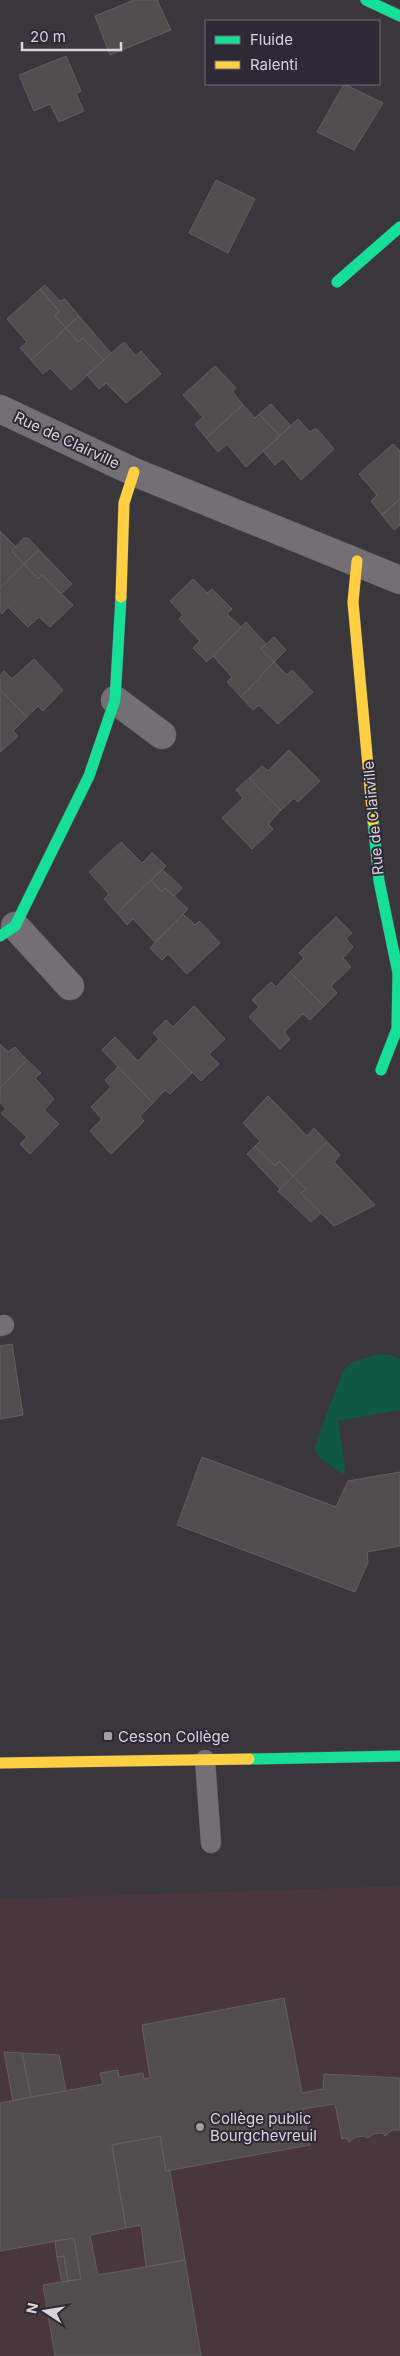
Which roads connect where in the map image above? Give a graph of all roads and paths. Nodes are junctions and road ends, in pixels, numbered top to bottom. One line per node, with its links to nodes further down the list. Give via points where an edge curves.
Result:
1 (366, 0): 2 (street)
2 (400, 16)
3 (400, 227): 4 (street)
4 (337, 282)
5 (0, 409): 6 (street, Rue de Clairville)
6 (134, 472): 7 (street, Rue de Clairville); 9 (street, Rue de Clairville, via 124,503)
7 (358, 561): 8 (street, Rue de Clairville); 13 (street, Rue de Clairville, via 353,602 378,881 398,973 397,1029)
8 (400, 580)
9 (115, 700): 10 (street); 11 (street, Rue de Clairville, via 89,776)
10 (162, 735)
11 (7, 931): 12 (street, Rue de Clairville)
12 (70, 986)
13 (381, 1070)
14 (400, 1756): 15 (street)
15 (205, 1760): 16 (street); 17 (lane)
16 (0, 1763)
17 (211, 1842)

